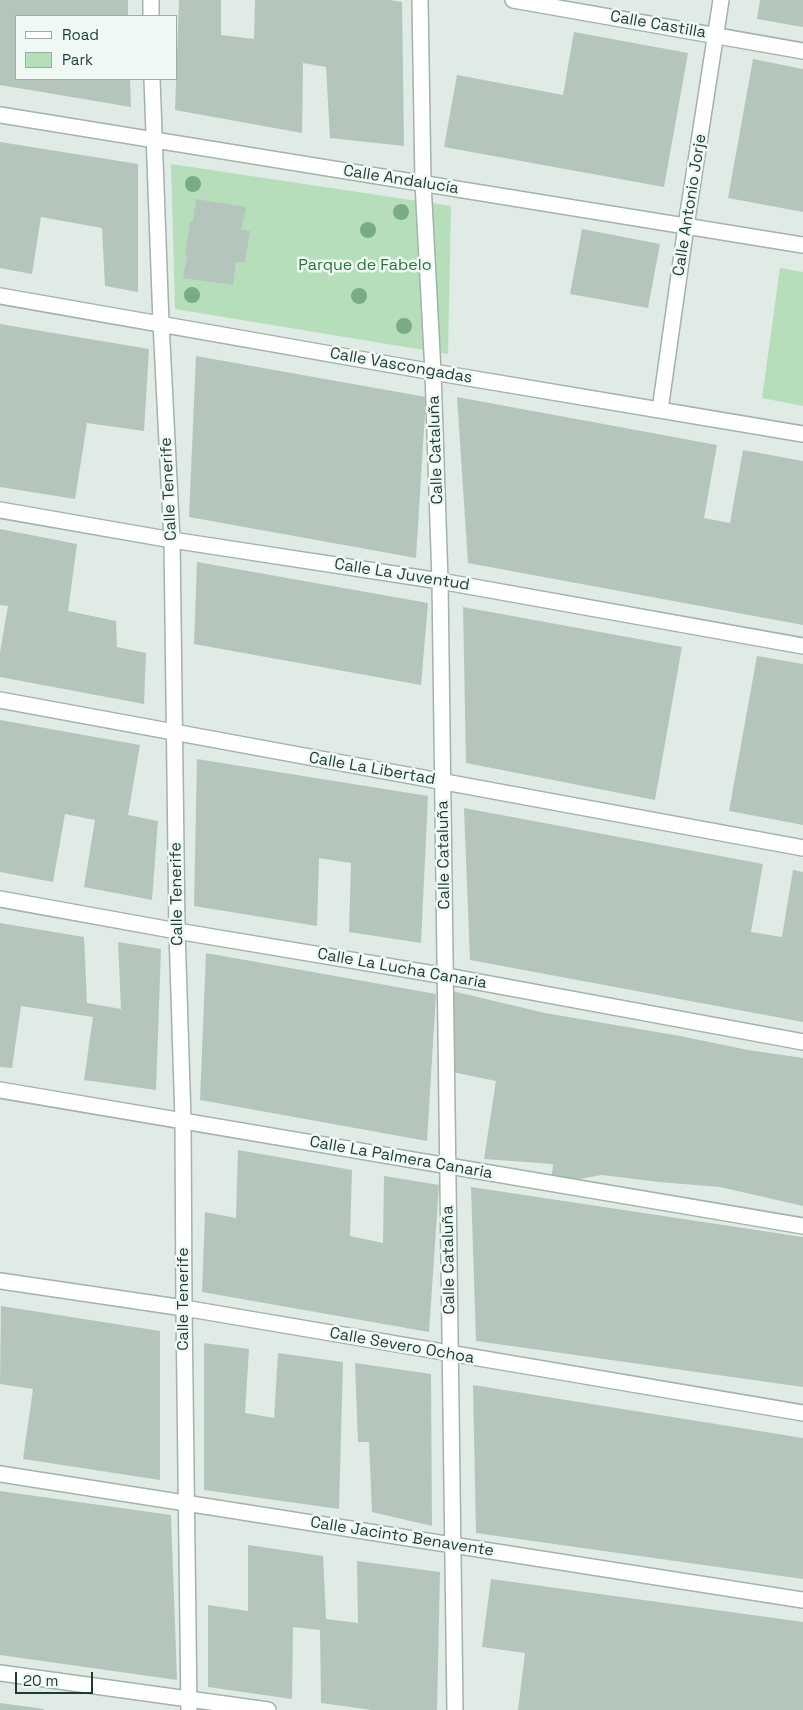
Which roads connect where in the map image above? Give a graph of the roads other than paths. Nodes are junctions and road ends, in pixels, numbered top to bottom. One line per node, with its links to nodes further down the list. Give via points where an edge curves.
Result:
1 (151, 0): 5 (street)
2 (420, 0): 11 (street, Calle Cataluña)
3 (513, 0): 6 (street, Calle Castilla)
4 (721, 0): 6 (street, Calle Antonio Jorje)
5 (151, 15)
6 (716, 36): 7 (street, Calle Castilla); 12 (street, Calle Antonio Jorje)
7 (803, 51)
8 (152, 80): 10 (street, Calle Tenerife)
9 (0, 115): 10 (street, Calle Andalucía)
10 (154, 140): 11 (street, Calle Andalucía); 15 (street, Calle Tenerife)
11 (423, 183): 12 (street, Calle Andalucía); 16 (street, Calle Cataluña)
12 (686, 226): 13 (street, Calle Andalucía); 17 (street, Calle Antonio Jorje)
13 (803, 244)
14 (0, 296): 15 (street, Calle Vascongadas)
15 (161, 323): 16 (street, Calle Vascongadas); 20 (street, Calle Tenerife)
16 (433, 372): 17 (street, Calle Vascongadas); 21 (street, Calle Cataluña)
17 (660, 410): 18 (street, Calle Vascongadas)
18 (803, 434)
19 (0, 510): 20 (street, Calle La Juventud)
20 (172, 540): 21 (street, Calle La Juventud); 24 (street, Calle Tenerife)
21 (440, 581): 22 (street, Calle La Juventud); 25 (street, Calle Cataluña)
22 (803, 646)
23 (0, 700): 24 (street, Calle La Libertad)
24 (174, 732): 25 (street, Calle La Libertad); 28 (street, Calle Tenerife)
25 (442, 782): 26 (street, Calle La Libertad); 29 (street, Calle Cataluña)
26 (803, 848)
27 (0, 899): 28 (street, Calle La Lucha Canaria)
28 (177, 931): 29 (street, Calle La Lucha Canaria); 32 (street, Calle Tenerife)
29 (446, 976): 30 (street, Calle La Lucha Canaria); 33 (street, Calle Cataluña)
30 (803, 1042)
31 (0, 1090): 32 (street, Calle La Palmera Canaria)
32 (183, 1120): 33 (street, Calle La Palmera Canaria); 36 (street, Calle Tenerife)
33 (448, 1166): 34 (street, Calle La Palmera Canaria); 37 (street, Calle Cataluña)
34 (803, 1226)
35 (0, 1281): 36 (street, Calle Severo Ochoa)
36 (184, 1308): 37 (street, Calle Severo Ochoa); 40 (street, Calle Tenerife)
37 (451, 1354): 38 (street, Calle Severo Ochoa); 41 (street, Calle Cataluña)
38 (803, 1412)
39 (0, 1474): 40 (street, Calle Jacinto Benavente)
40 (186, 1503): 41 (street, Calle Jacinto Benavente); 44 (street, Calle Tenerife)
41 (453, 1545): 42 (street, Calle Jacinto Benavente); 46 (street, Calle Cataluña)
42 (803, 1600)
43 (0, 1673): 44 (street)
44 (189, 1704): 45 (street)
45 (268, 1710)
46 (455, 1710)

